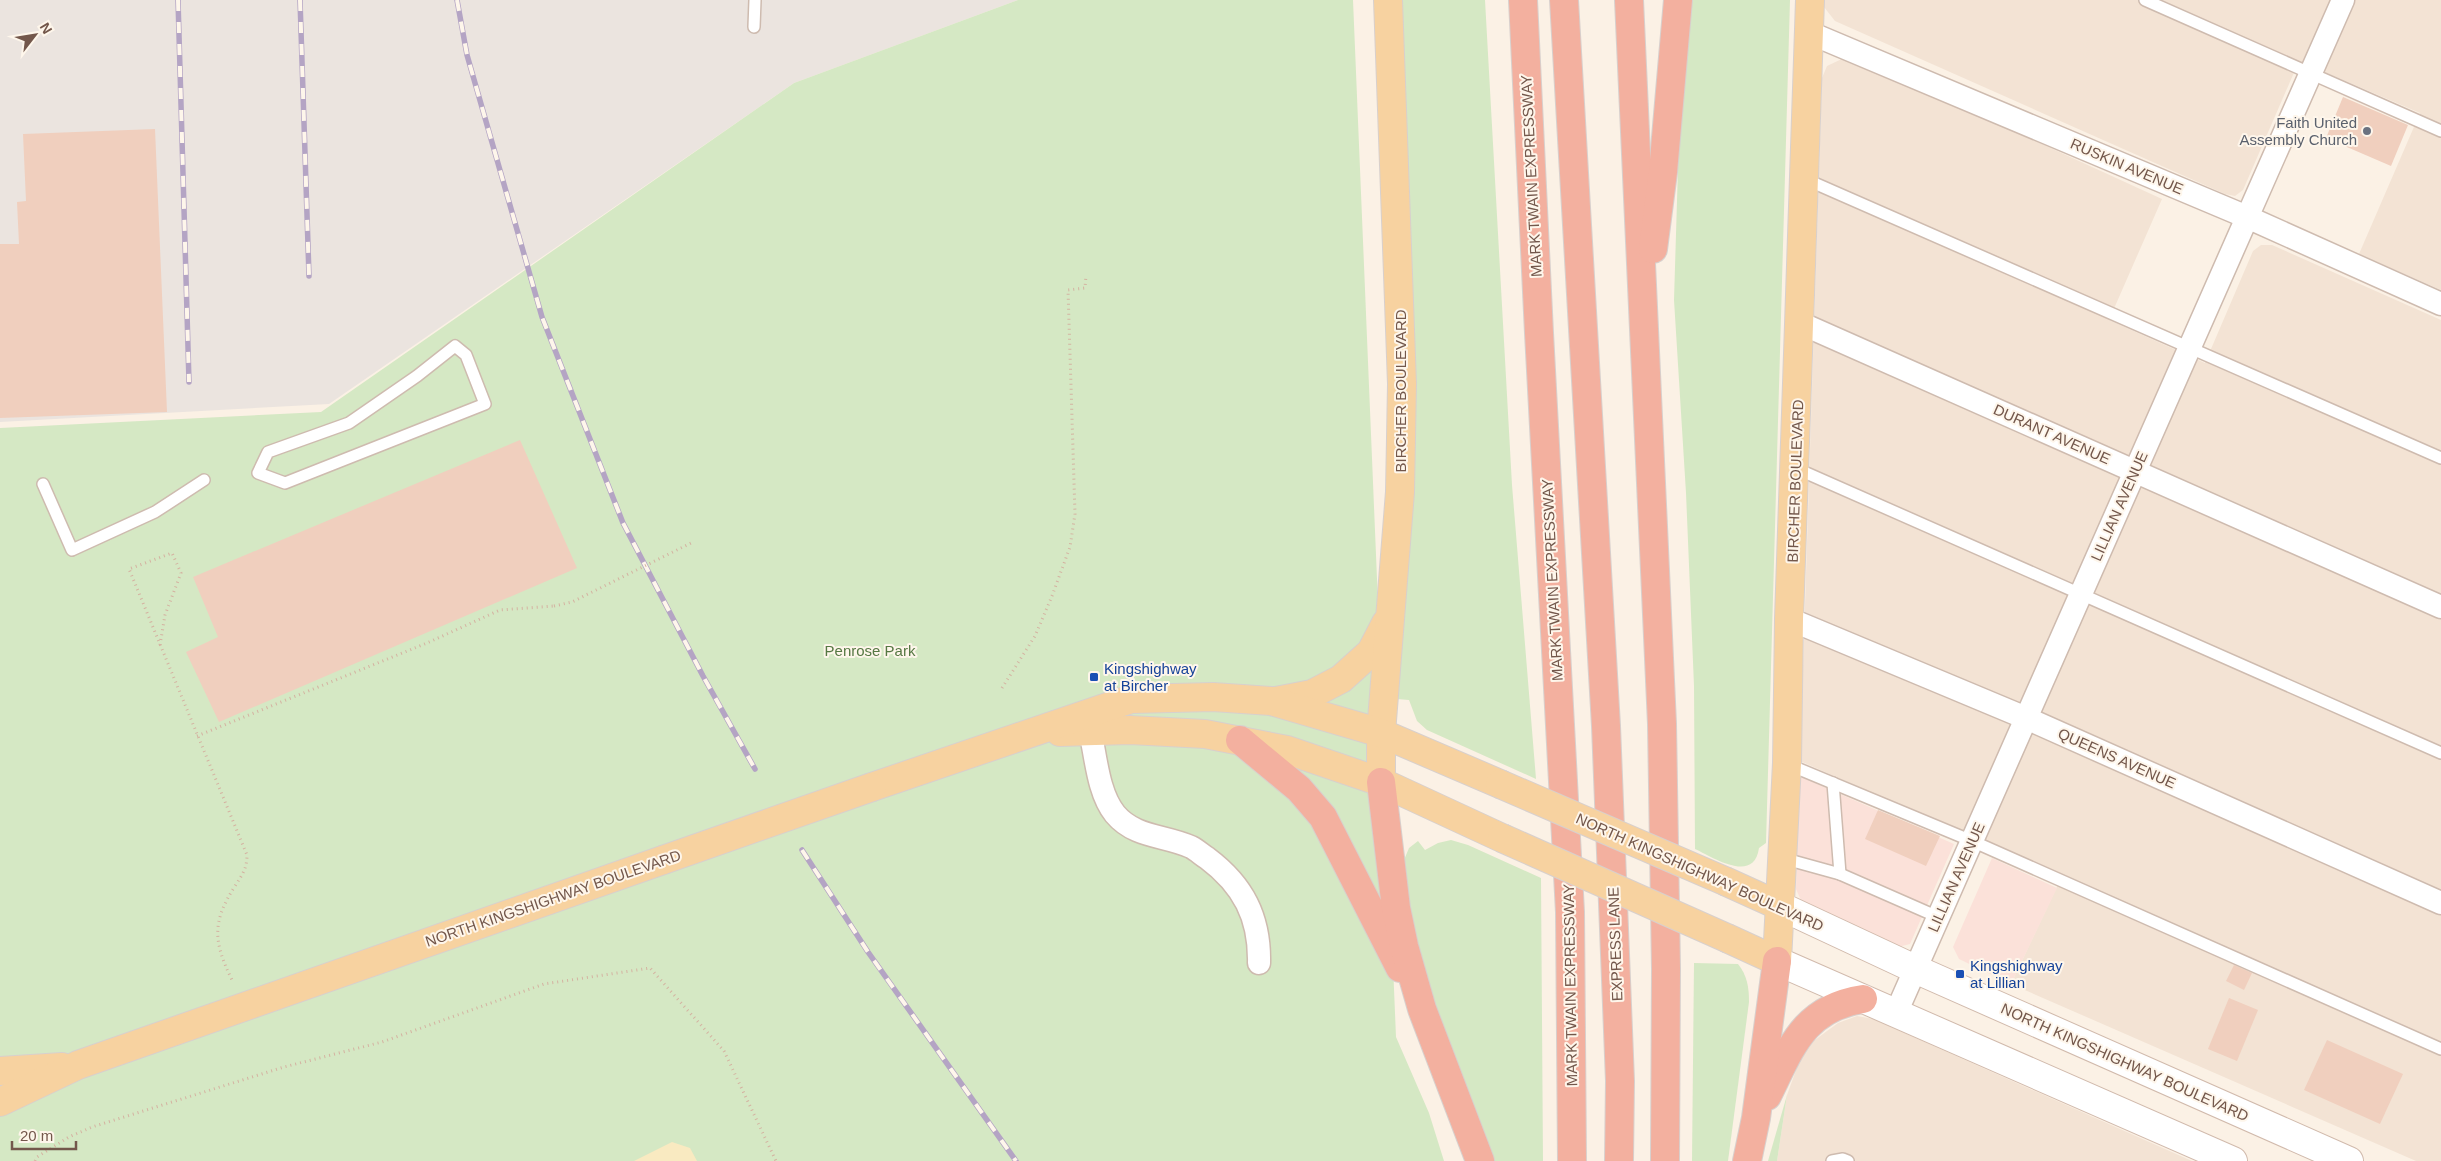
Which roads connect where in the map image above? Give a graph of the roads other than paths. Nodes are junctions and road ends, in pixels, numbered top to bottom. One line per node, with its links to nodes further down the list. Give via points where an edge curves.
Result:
1 (755, 0): 10 (lane)
2 (1388, 0): 28 (main road, BIRCHER BOULEVARD, via 1402,384 1400,492)
3 (1523, 0): 58 (highway, MARK TWAIN EXPRESSWAY, via 1570,912)
4 (1564, 0): 59 (highway, EXPRESS LANE, via 1606,726 1620,1081)
5 (1629, 0): 17 (highway)
6 (1678, 0): 17 (highway, via 1664,172)
7 (1810, 0): 11 (main road, BIRCHER BOULEVARD)
8 (2145, 0): 12 (lane)
9 (2343, 0): 12 (street, LILLIAN AVENUE)
10 (754, 27)
11 (1810, 33): 14 (main road, BIRCHER BOULEVARD); 15 (street, RUSKIN AVENUE)
12 (2311, 73): 13 (lane); 15 (street, LILLIAN AVENUE)
13 (2441, 131)
14 (1805, 178): 18 (main road, BIRCHER BOULEVARD); 19 (lane)
15 (2247, 217): 16 (street, RUSKIN AVENUE); 19 (street, LILLIAN AVENUE)
16 (2441, 304)
17 (1644, 318): 60 (highway, via 1662,724)
18 (1800, 323): 21 (main road, BIRCHER BOULEVARD); 22 (street, DURANT AVENUE)
19 (2190, 346): 20 (lane); 22 (street, LILLIAN AVENUE)
20 (2441, 458)
21 (1796, 468): 26 (lane); 29 (main road, BIRCHER BOULEVARD)
22 (2135, 471): 26 (street, LILLIAN AVENUE); 27 (street, DURANT AVENUE)
23 (258, 473): 23 (lane, via 285,483 485,404 466,355 454,346 349,423 268,452)
24 (204, 480): 25 (lane, via 155,512 72,550)
25 (43, 484)
26 (2081, 593): 31 (street, LILLIAN AVENUE); 36 (lane)
27 (2441, 607)
28 (1390, 615): 30 (main road, via 1370,652 1341,679 1312,694); 34 (main road, BIRCHER BOULEVARD)
29 (1790, 618): 31 (street, QUEENS AVENUE); 37 (main road, BIRCHER BOULEVARD)
30 (1272, 702): 33 (main road, NORTH KINGSHIGHWAY BOULEVARD, via 1213,697 1131,699); 34 (main road, NORTH KINGSHIGHWAY BOULEVARD)
31 (2026, 718): 40 (street, LILLIAN AVENUE); 43 (street, QUEENS AVENUE)
32 (1090, 731): 33 (main road, NORTH KINGSHIGHWAY BOULEVARD); 35 (main road, NORTH KINGSHIGHWAY BOULEVARD, via 1205,734); 47 (street, via 1101,791 1116,814 1136,831 1192,847 1238,886 1260,944)
33 (1028, 733): 53 (main road, NORTH KINGSHIGHWAY BOULEVARD, bridge)
34 (1381, 733): 38 (main road, BIRCHER BOULEVARD); 44 (main road, NORTH KINGSHIGHWAY BOULEVARD, bridge)
35 (1240, 740): 38 (main road, NORTH KINGSHIGHWAY BOULEVARD, via 1287,750); 50 (highway, via 1300,789 1323,817)
36 (2441, 753)
37 (1787, 763): 39 (lane); 41 (main road, BIRCHER BOULEVARD)
38 (1381, 782): 46 (main road, NORTH KINGSHIGHWAY BOULEVARD, bridge); 50 (highway, via 1396,908)
39 (1833, 783): 40 (lane); 42 (lane)
40 (1972, 841): 45 (street, LILLIAN AVENUE); 52 (lane)
41 (1782, 858): 42 (lane); 44 (main road, BIRCHER BOULEVARD)
42 (1840, 874): 45 (lane)
43 (2441, 904)
44 (1780, 906): 46 (main road, BIRCHER BOULEVARD); 48 (main road, NORTH KINGSHIGHWAY BOULEVARD)
45 (1938, 917): 48 (street, LILLIAN AVENUE)
46 (1777, 961): 49 (main road, NORTH KINGSHIGHWAY BOULEVARD); 56 (highway)
47 (1259, 963)
48 (1915, 969): 51 (street, LILLIAN AVENUE); 65 (main road, NORTH KINGSHIGHWAY BOULEVARD)
49 (1863, 999): 51 (main road, NORTH KINGSHIGHWAY BOULEVARD); 56 (highway, via 1834,1006 1807,1025 1796,1038)
50 (1422, 1009): 57 (highway)
51 (1896, 1013): 64 (main road, NORTH KINGSHIGHWAY BOULEVARD)
52 (2441, 1049)
53 (78, 1065): 54 (main road, NORTH KINGSHIGHWAY BOULEVARD); 55 (main road, NORTH KINGSHIGHWAY BOULEVARD)
54 (0, 1071)
55 (0, 1102)
56 (1756, 1118): 61 (highway)
57 (1480, 1161)
58 (1572, 1161)
59 (1619, 1161)
60 (1665, 1161)
61 (1747, 1161)
62 (1832, 1161): 63 (lane)
63 (1848, 1161)
64 (2233, 1161)
65 (2349, 1161)

